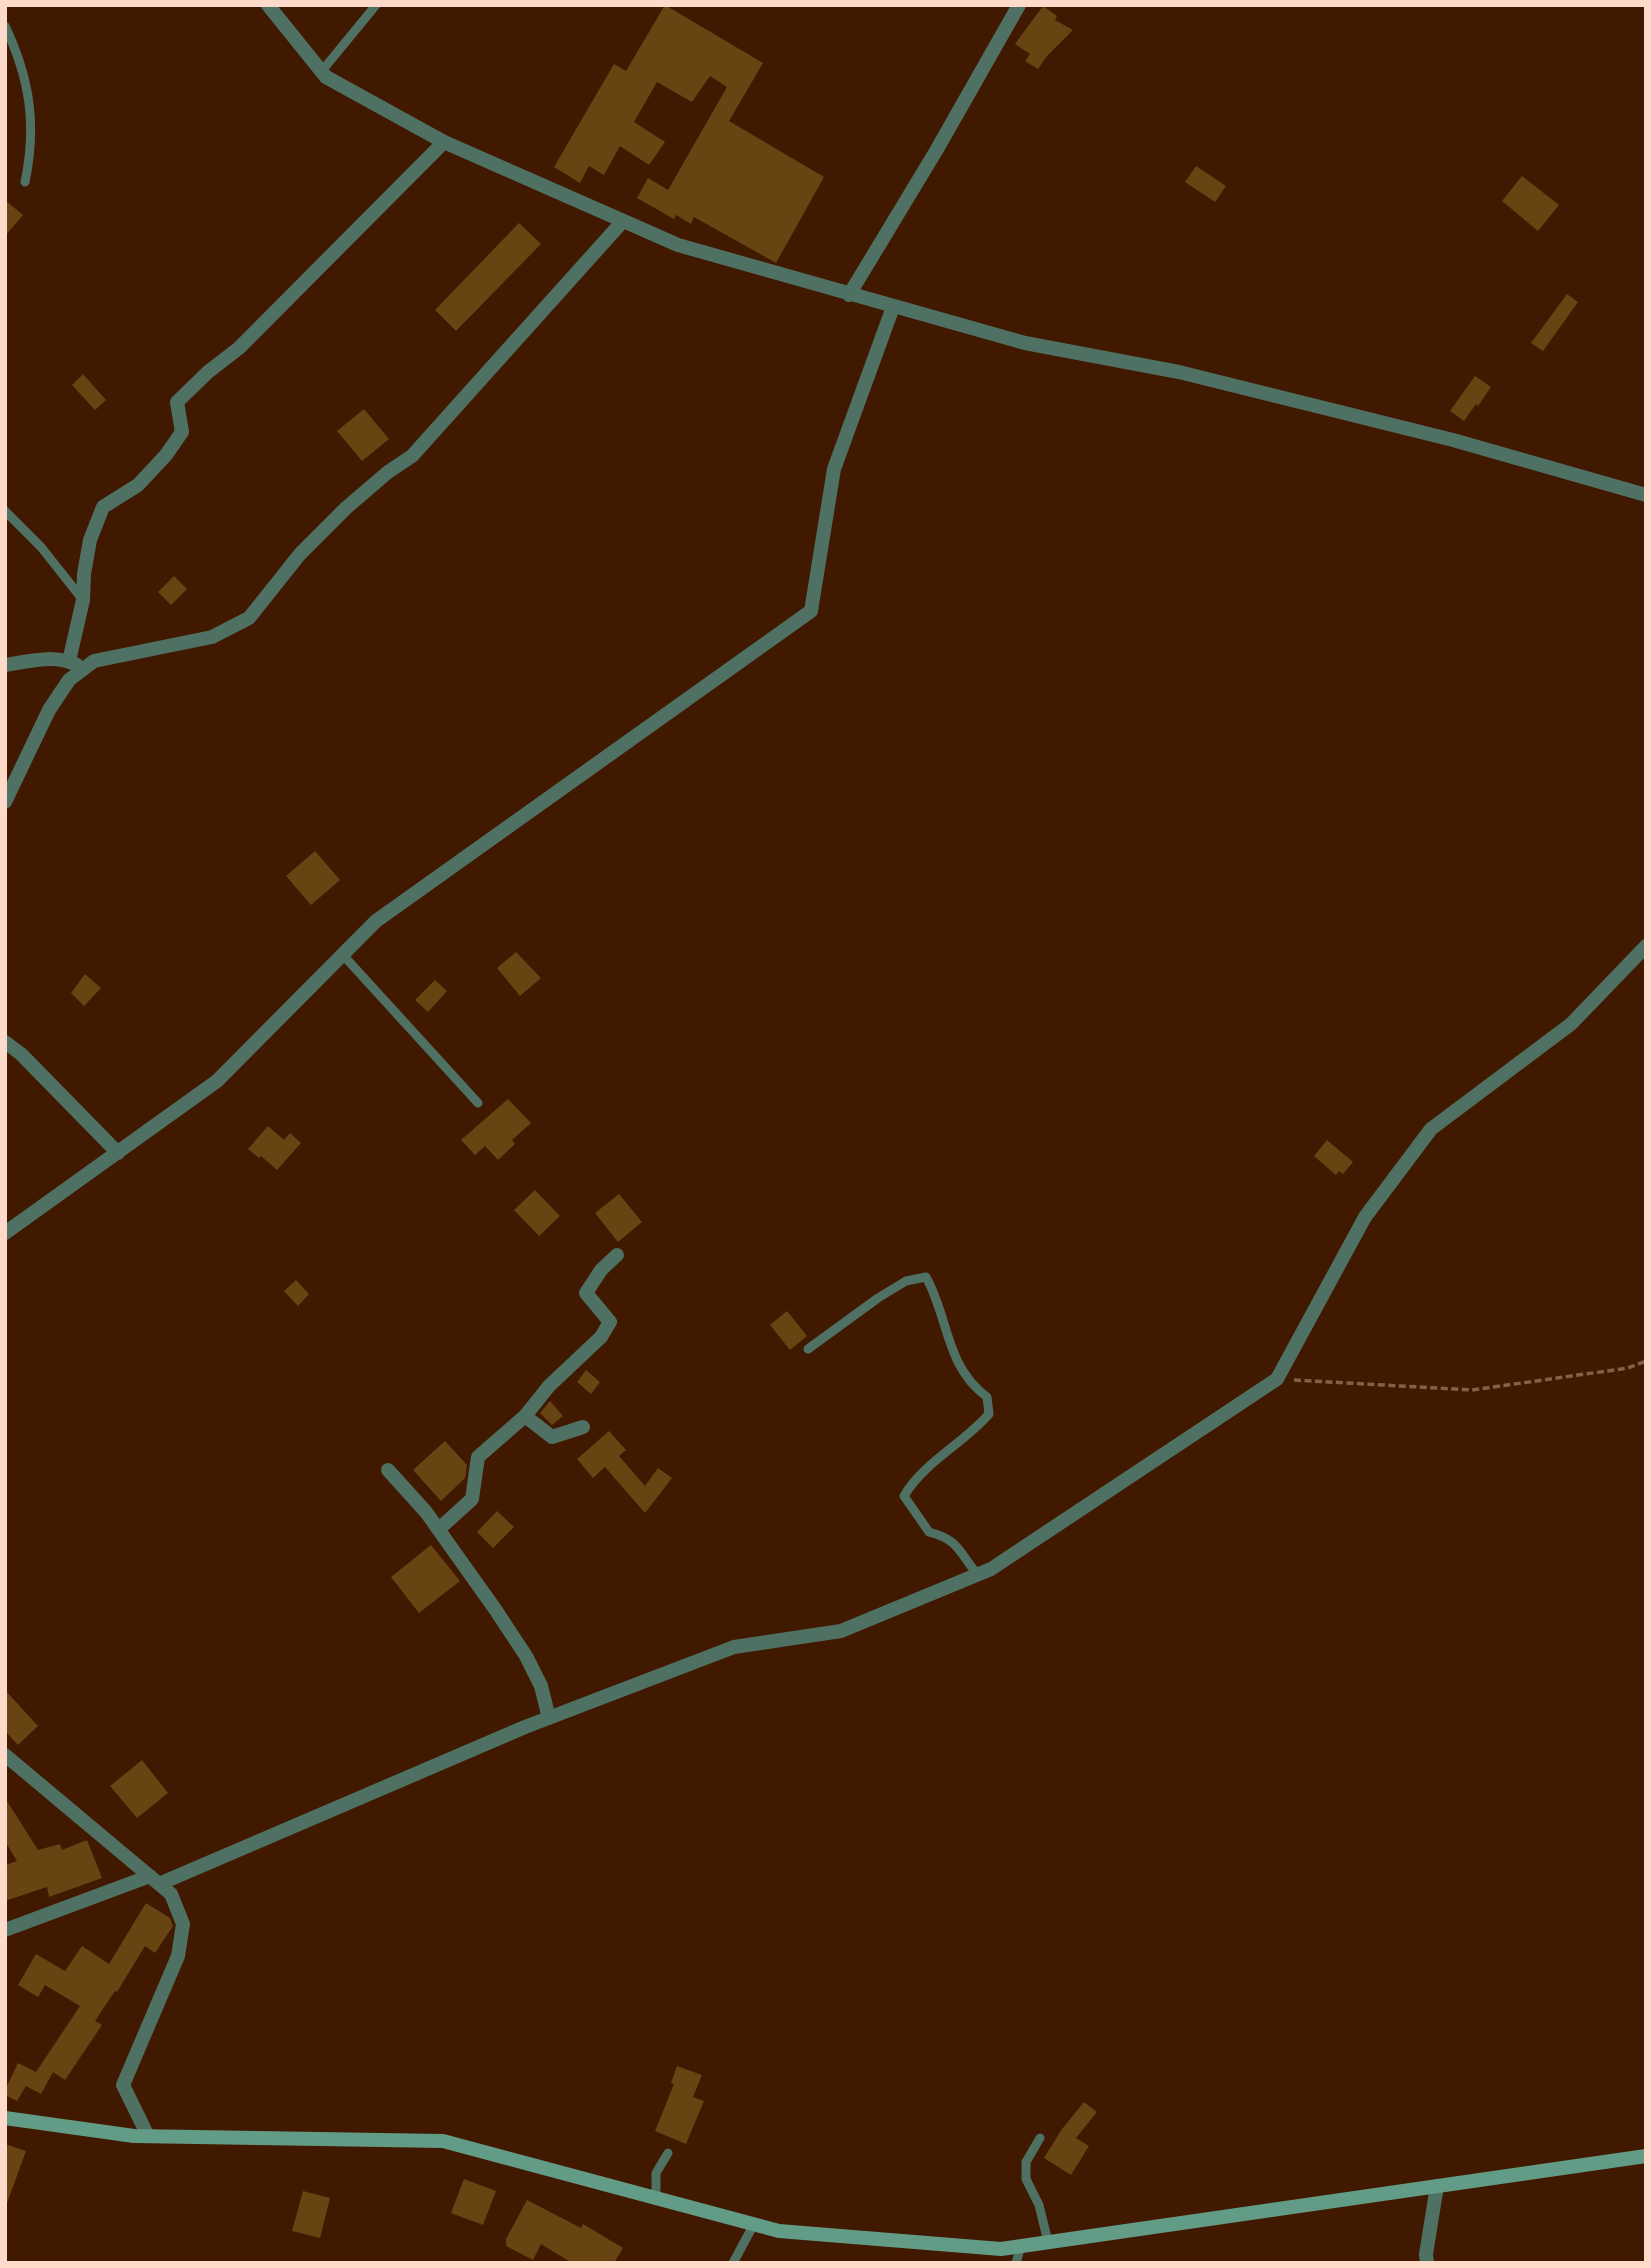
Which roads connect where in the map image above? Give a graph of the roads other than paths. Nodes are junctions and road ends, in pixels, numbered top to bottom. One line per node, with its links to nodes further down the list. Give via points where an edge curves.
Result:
1 (268, 5): 5 (street)
2 (376, 5): 5 (lane)
3 (1019, 5): 9 (street)
4 (5, 26): 7 (lane, via 29,91 32,150)
5 (321, 72): 6 (street)
6 (444, 142): 8 (street); 13 (street, via 239,348 177,402 182,432 138,485 103,507 90,540)
7 (26, 182)
8 (623, 221): 9 (street, via 678,245); 16 (street, via 412,456 346,508 300,554 249,618 212,637 94,661)
9 (849, 295): 10 (street)
10 (893, 307): 11 (street, via 1025,343 1179,372 1453,440); 19 (street, via 834,469 811,611 376,921)
11 (1646, 495)
12 (5, 512): 13 (lane)
13 (83, 600): 14 (street)
14 (69, 661): 15 (street, via 44,659); 16 (street)
15 (5, 665)
16 (85, 668): 17 (street, via 69,680 49,710)
17 (5, 802)
18 (1646, 946): 30 (street, via 1572,1024 1431,1129 1365,1217 1277,1379)
19 (342, 955): 21 (lane); 22 (street, via 217,1081)
20 (5, 1042): 22 (street)
21 (478, 1103)
22 (118, 1153): 23 (street)
23 (5, 1233)
24 (617, 1255): 26 (street, via 586,1293 610,1322)
25 (808, 1349): 30 (lane, via 878,1298 926,1277 938,1298 951,1349 975,1387 987,1397 989,1414 912,1482 904,1496 929,1532 946,1536)
26 (525, 1416): 27 (street, via 552,1437); 29 (street, via 478,1457 472,1499)
27 (583, 1427)
28 (388, 1469): 29 (street)
29 (439, 1529): 31 (street, via 526,1657 541,1686)
30 (978, 1575): 31 (street, via 841,1631 734,1647)
31 (549, 1718): 33 (street)
32 (5, 1755): 33 (street)
33 (155, 1880): 34 (street); 36 (street, via 172,1894 183,1924 178,1956 123,2085)
34 (5, 1930)
35 (5, 2118): 36 (street)
36 (148, 2136): 41 (street, via 443,2141)
37 (1040, 2138): 43 (lane, via 1026,2162 1026,2179 1039,2205)
38 (668, 2153): 41 (lane, via 656,2173)
39 (1646, 2156): 40 (street)
40 (1437, 2186): 43 (street); 47 (street)
41 (656, 2198): 42 (street)
42 (754, 2224): 44 (street, via 779,2231 1001,2249); 45 (lane)
43 (1048, 2242): 44 (street)
44 (1021, 2246): 46 (lane)
45 (733, 2263)
46 (1016, 2263)
47 (1427, 2263)

